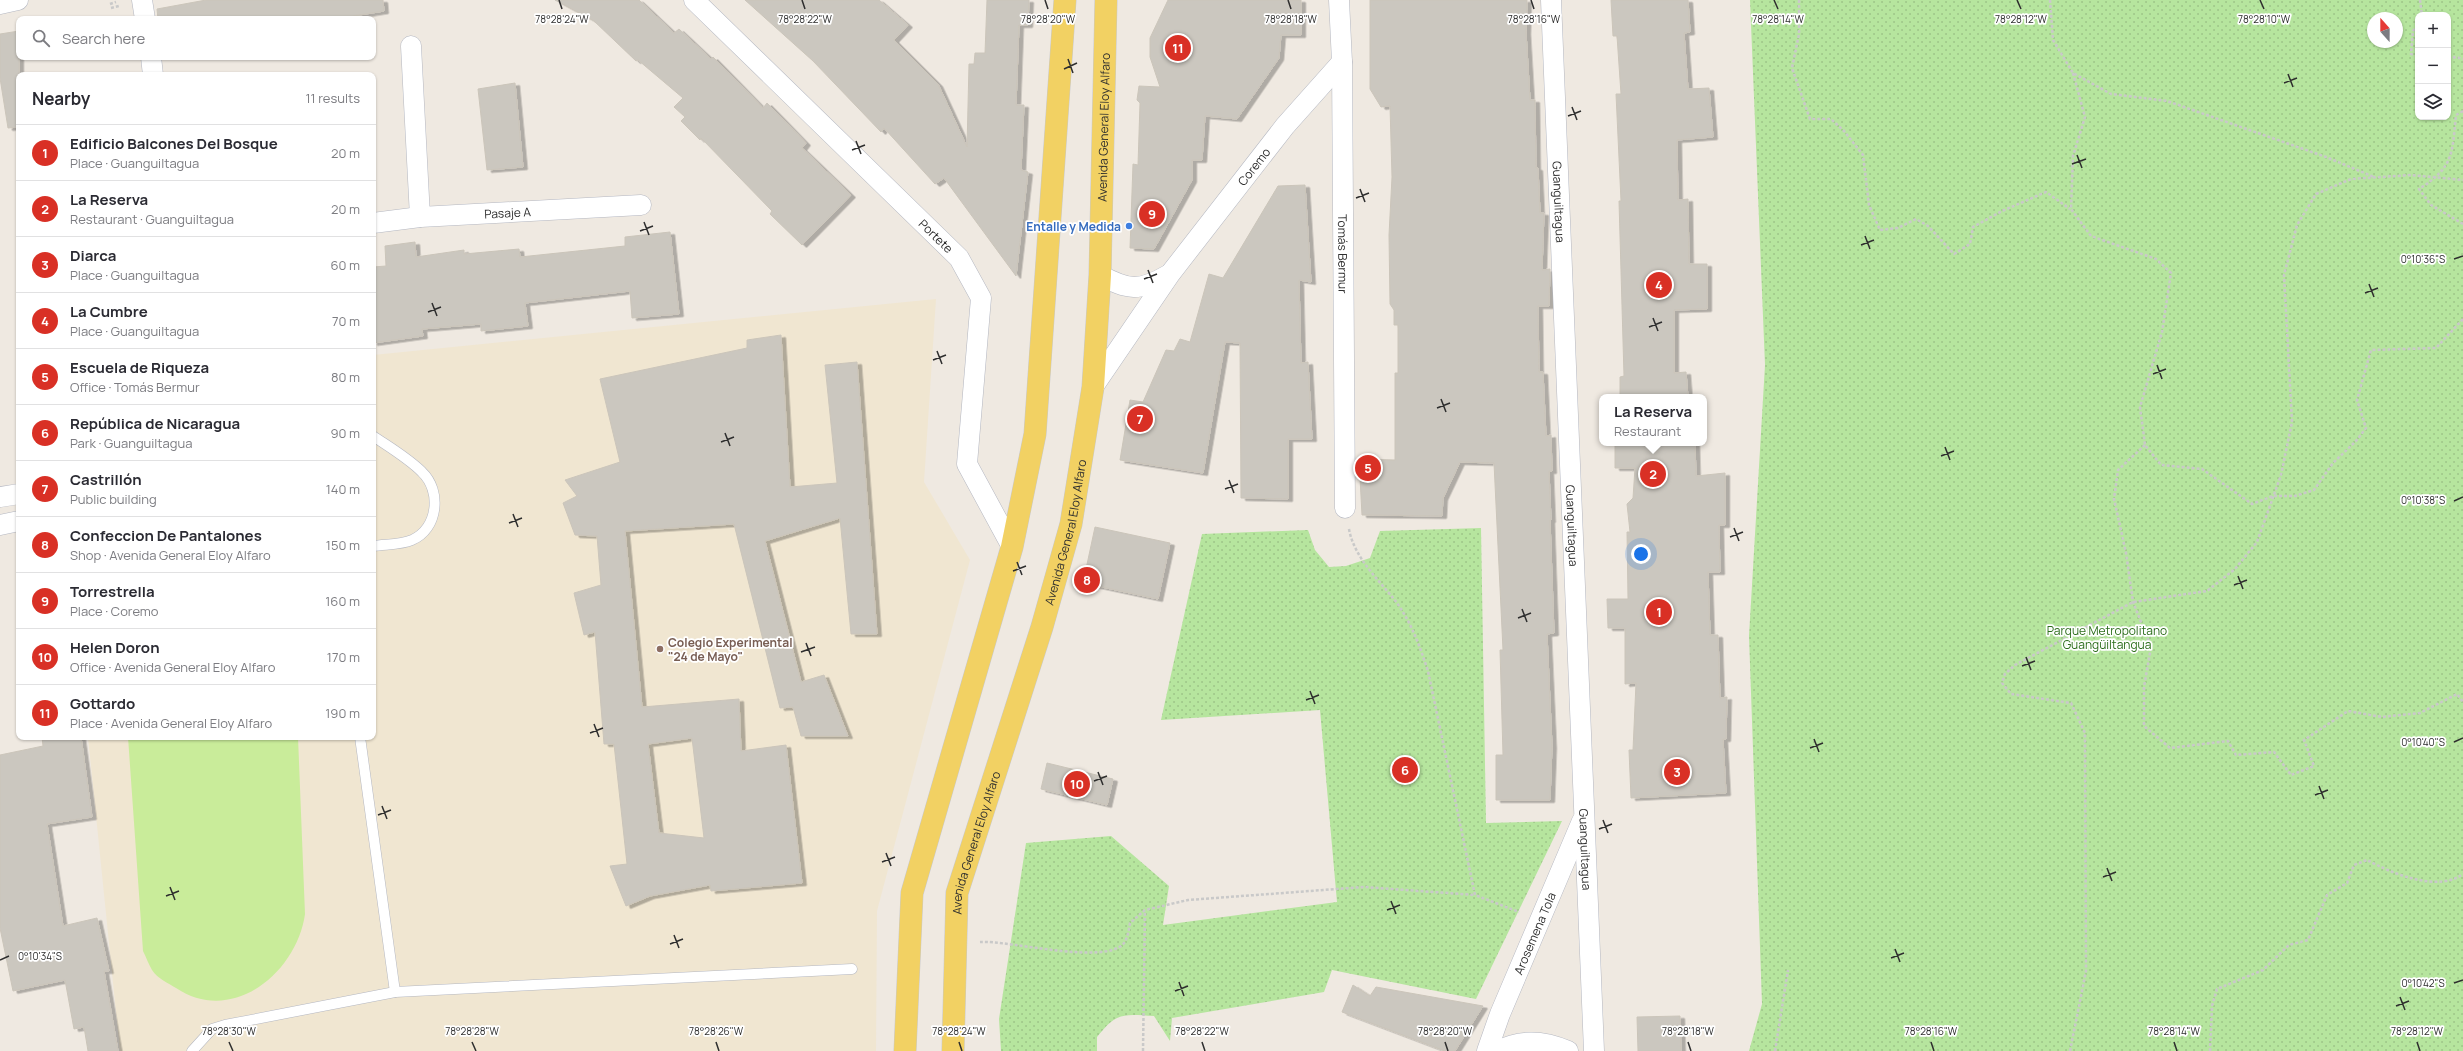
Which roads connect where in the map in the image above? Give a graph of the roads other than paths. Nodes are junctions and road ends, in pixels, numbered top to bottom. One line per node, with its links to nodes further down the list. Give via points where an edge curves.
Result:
1 (18, 0): 8 (street)
2 (142, 0): 9 (street)
3 (694, 0): 27 (street, Portete, via 959,258 981,298 967,464)
4 (1065, 0): 27 (main road, via 1035,434)
5 (1106, 0): 18 (main road, Avenida General Eloy Alfaro)
6 (1339, 0): 12 (street, Tomás Bermur)
7 (1551, 0): 29 (street, Guanguiltagua)
8 (0, 4)
9 (145, 16)
10 (411, 46): 15 (street)
11 (151, 60): 13 (street)
12 (1342, 62): 17 (street, Coremo, via 1285,126); 23 (street, Tomás Bermur)
13 (153, 72)
14 (641, 204): 15 (street, Pasaje A)
15 (420, 217): 16 (street, Pasaje A)
16 (376, 223)
17 (1170, 274): 18 (street, Coremo, via 1150,286 1122,287); 19 (street, Coremo)
18 (1100, 275): 19 (main road, Avenida General Eloy Alfaro)
19 (1093, 387): 34 (main road, Avenida General Eloy Alfaro, via 1071,524 1042,627 957,893)
20 (376, 438): 26 (lane, via 423,473 434,492 435,512 427,529 412,540)
21 (16, 494): 22 (street)
22 (0, 497)
23 (1346, 508)
24 (16, 522): 25 (street)
25 (0, 525)
26 (376, 546)
27 (1012, 547): 33 (main road, via 912,893)
28 (360, 740): 31 (lane)
29 (1585, 816): 35 (street, Arosemena Tola, via 1500,1014); 38 (street, Guanguiltagua)
30 (852, 969): 31 (lane)
31 (395, 992): 32 (lane, via 225,1025 212,1029)
32 (192, 1051)
33 (906, 1051)
34 (953, 1051)
35 (1487, 1051)
36 (1498, 1051): 37 (street, via 1518,1043 1535,1042 1551,1044)
37 (1568, 1051)
38 (1594, 1051)

